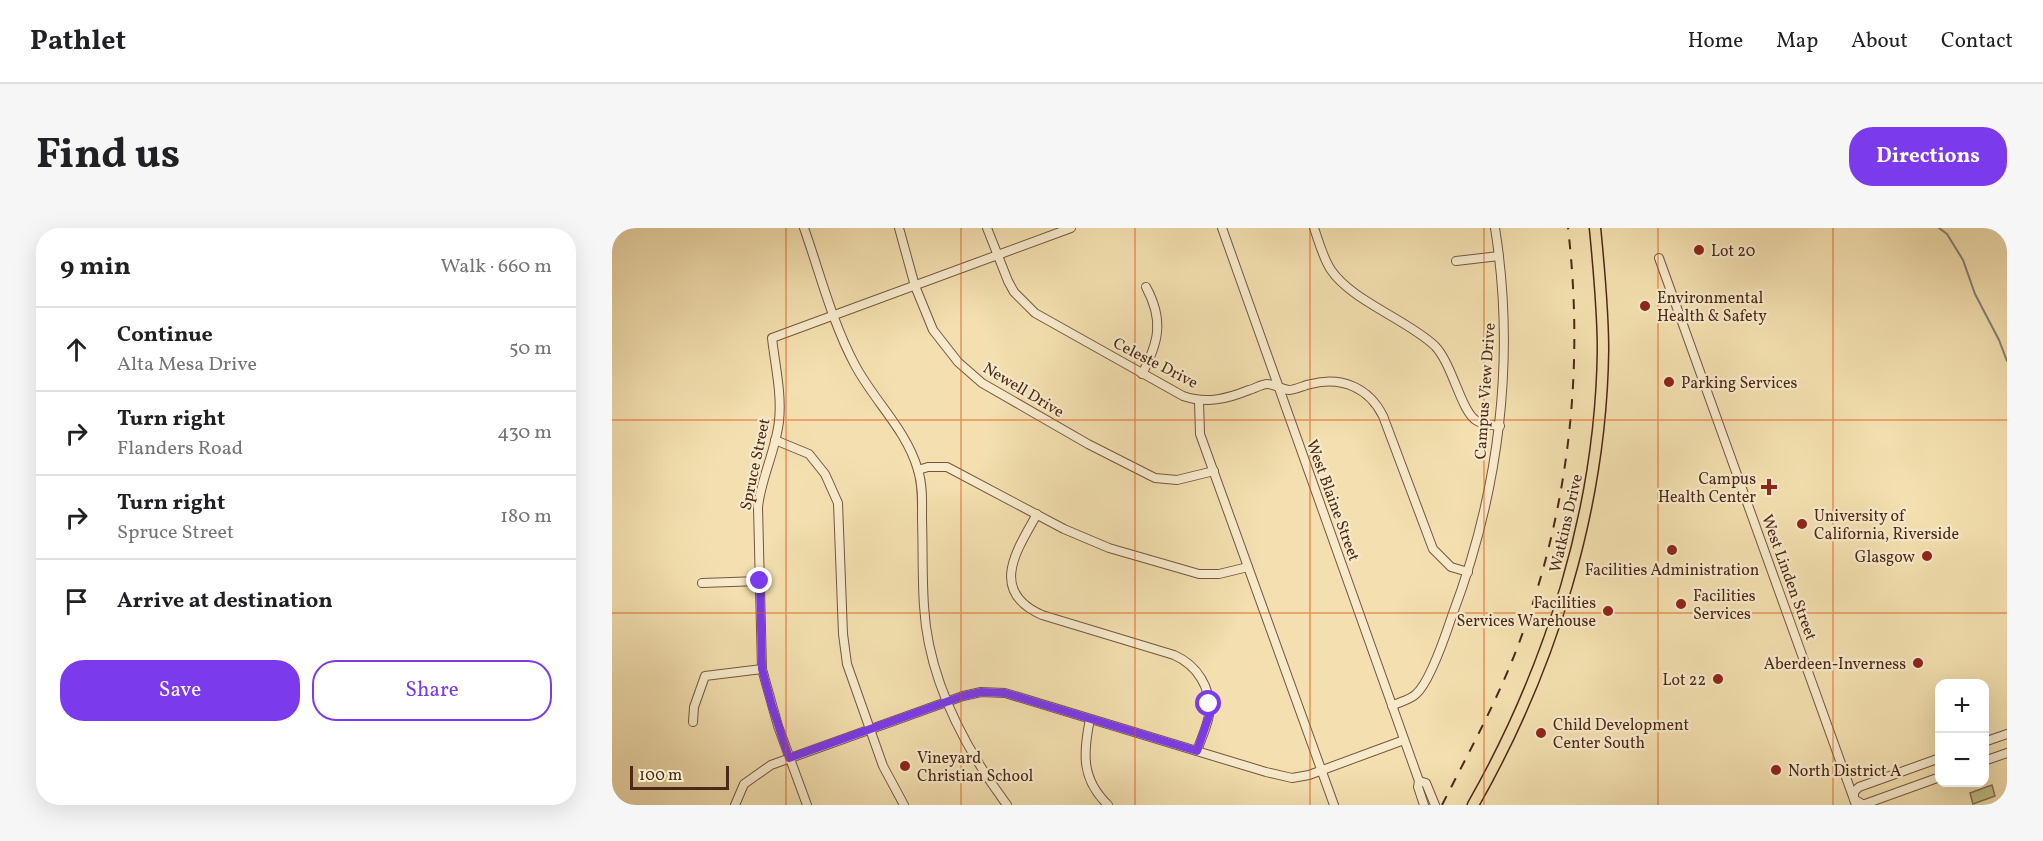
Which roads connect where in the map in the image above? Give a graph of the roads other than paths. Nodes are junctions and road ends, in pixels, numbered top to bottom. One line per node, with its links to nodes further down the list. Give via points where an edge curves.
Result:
1 (804, 228): 15 (street)
2 (899, 228): 13 (street, Newell Drive)
3 (987, 228): 9 (street, Celeste Drive)
4 (1071, 228): 9 (street)
5 (1222, 228): 17 (street, West Blaine Street)
6 (1314, 228): 19 (street, via 1333,273 1435,346 1449,365 1470,414 1480,423)
7 (1495, 228): 10 (street, Campus View Drive)
8 (1595, 228): 54 (main road, Watkins Drive, via 1603,352 1598,426 1582,526 1549,639 1503,747)
9 (996, 255): 13 (street); 16 (street, Celeste Drive, via 1014,292 1035,313)
10 (1499, 256): 12 (street); 19 (street, Campus View Drive, via 1504,322)
11 (1659, 258): 45 (street, West Linden Street)
12 (1456, 261)
13 (915, 286): 15 (street); 22 (street, Newell Drive, via 939,339 969,373 998,394 1155,478 1178,480)
14 (1146, 287): 16 (street, via 1155,306 1158,331)
15 (835, 316): 20 (street, Spruce Street, via 772,338 780,409); 21 (street, via 855,366 900,430)
16 (1142, 374): 18 (street, Celeste Drive)
17 (1278, 387): 18 (street, Celeste Drive, via 1266,384 1226,398); 25 (street, Celeste Drive, via 1291,390 1334,381 1368,395 1383,416 1433,549 1451,567); 30 (street, West Blaine Street)
18 (1199, 401): 22 (street, via 1200,435)
19 (1500, 426): 25 (street, Campus View Drive, via 1487,502)
20 (775, 440): 26 (street, Spruce Street, via 758,507); 33 (street, via 809,454 825,474 838,503 844,649)
21 (918, 470): 23 (street, via 947,467); 29 (street, via 926,627)
22 (1214, 471): 24 (street)
23 (1037, 514): 24 (street, via 1080,537 1199,574); 37 (street, via 1011,566 1011,579 1020,599 1042,615 1174,655 1191,664 1205,685 1209,704)
24 (1248, 567): 42 (street)
25 (1468, 572): 30 (street, Campus View Drive, via 1424,684 1417,694)
26 (760, 581): 27 (street); 28 (street, Spruce Street)
27 (702, 583)
28 (762, 669): 32 (street, via 705,676); 39 (street, Spruce Street)
29 (948, 701): 31 (street, via 981,692 1005,693); 33 (street); 49 (street, via 958,730)
30 (1392, 706): 35 (street, West Blaine Street)
31 (1090, 719): 37 (street); 50 (street, via 1085,742 1086,767)
32 (693, 722)
33 (869, 729): 39 (street); 48 (street)
34 (2007, 734): 36 (street)
35 (1404, 740): 42 (street); 44 (street, West Blaine Street)
36 (1989, 740)
37 (1197, 751): 42 (street, via 1292,778)
38 (2007, 753): 40 (street)
39 (789, 758): 46 (street, via 744,784); 47 (street, Spruce Street)
40 (1989, 759)
41 (1935, 760): 45 (street, via 1859,787 1854,792)
42 (1323, 770): 51 (street)
43 (1935, 779): 45 (street, via 1865,804)
44 (1419, 781): 52 (street, West Blaine Street); 53 (street, West Blaine Street, via 1426,783)
45 (1855, 802)
46 (735, 805)
47 (807, 805)
48 (904, 805)
49 (1007, 805)
50 (1108, 805)
51 (1334, 805)
52 (1424, 805)
53 (1435, 805)
54 (1473, 805)

